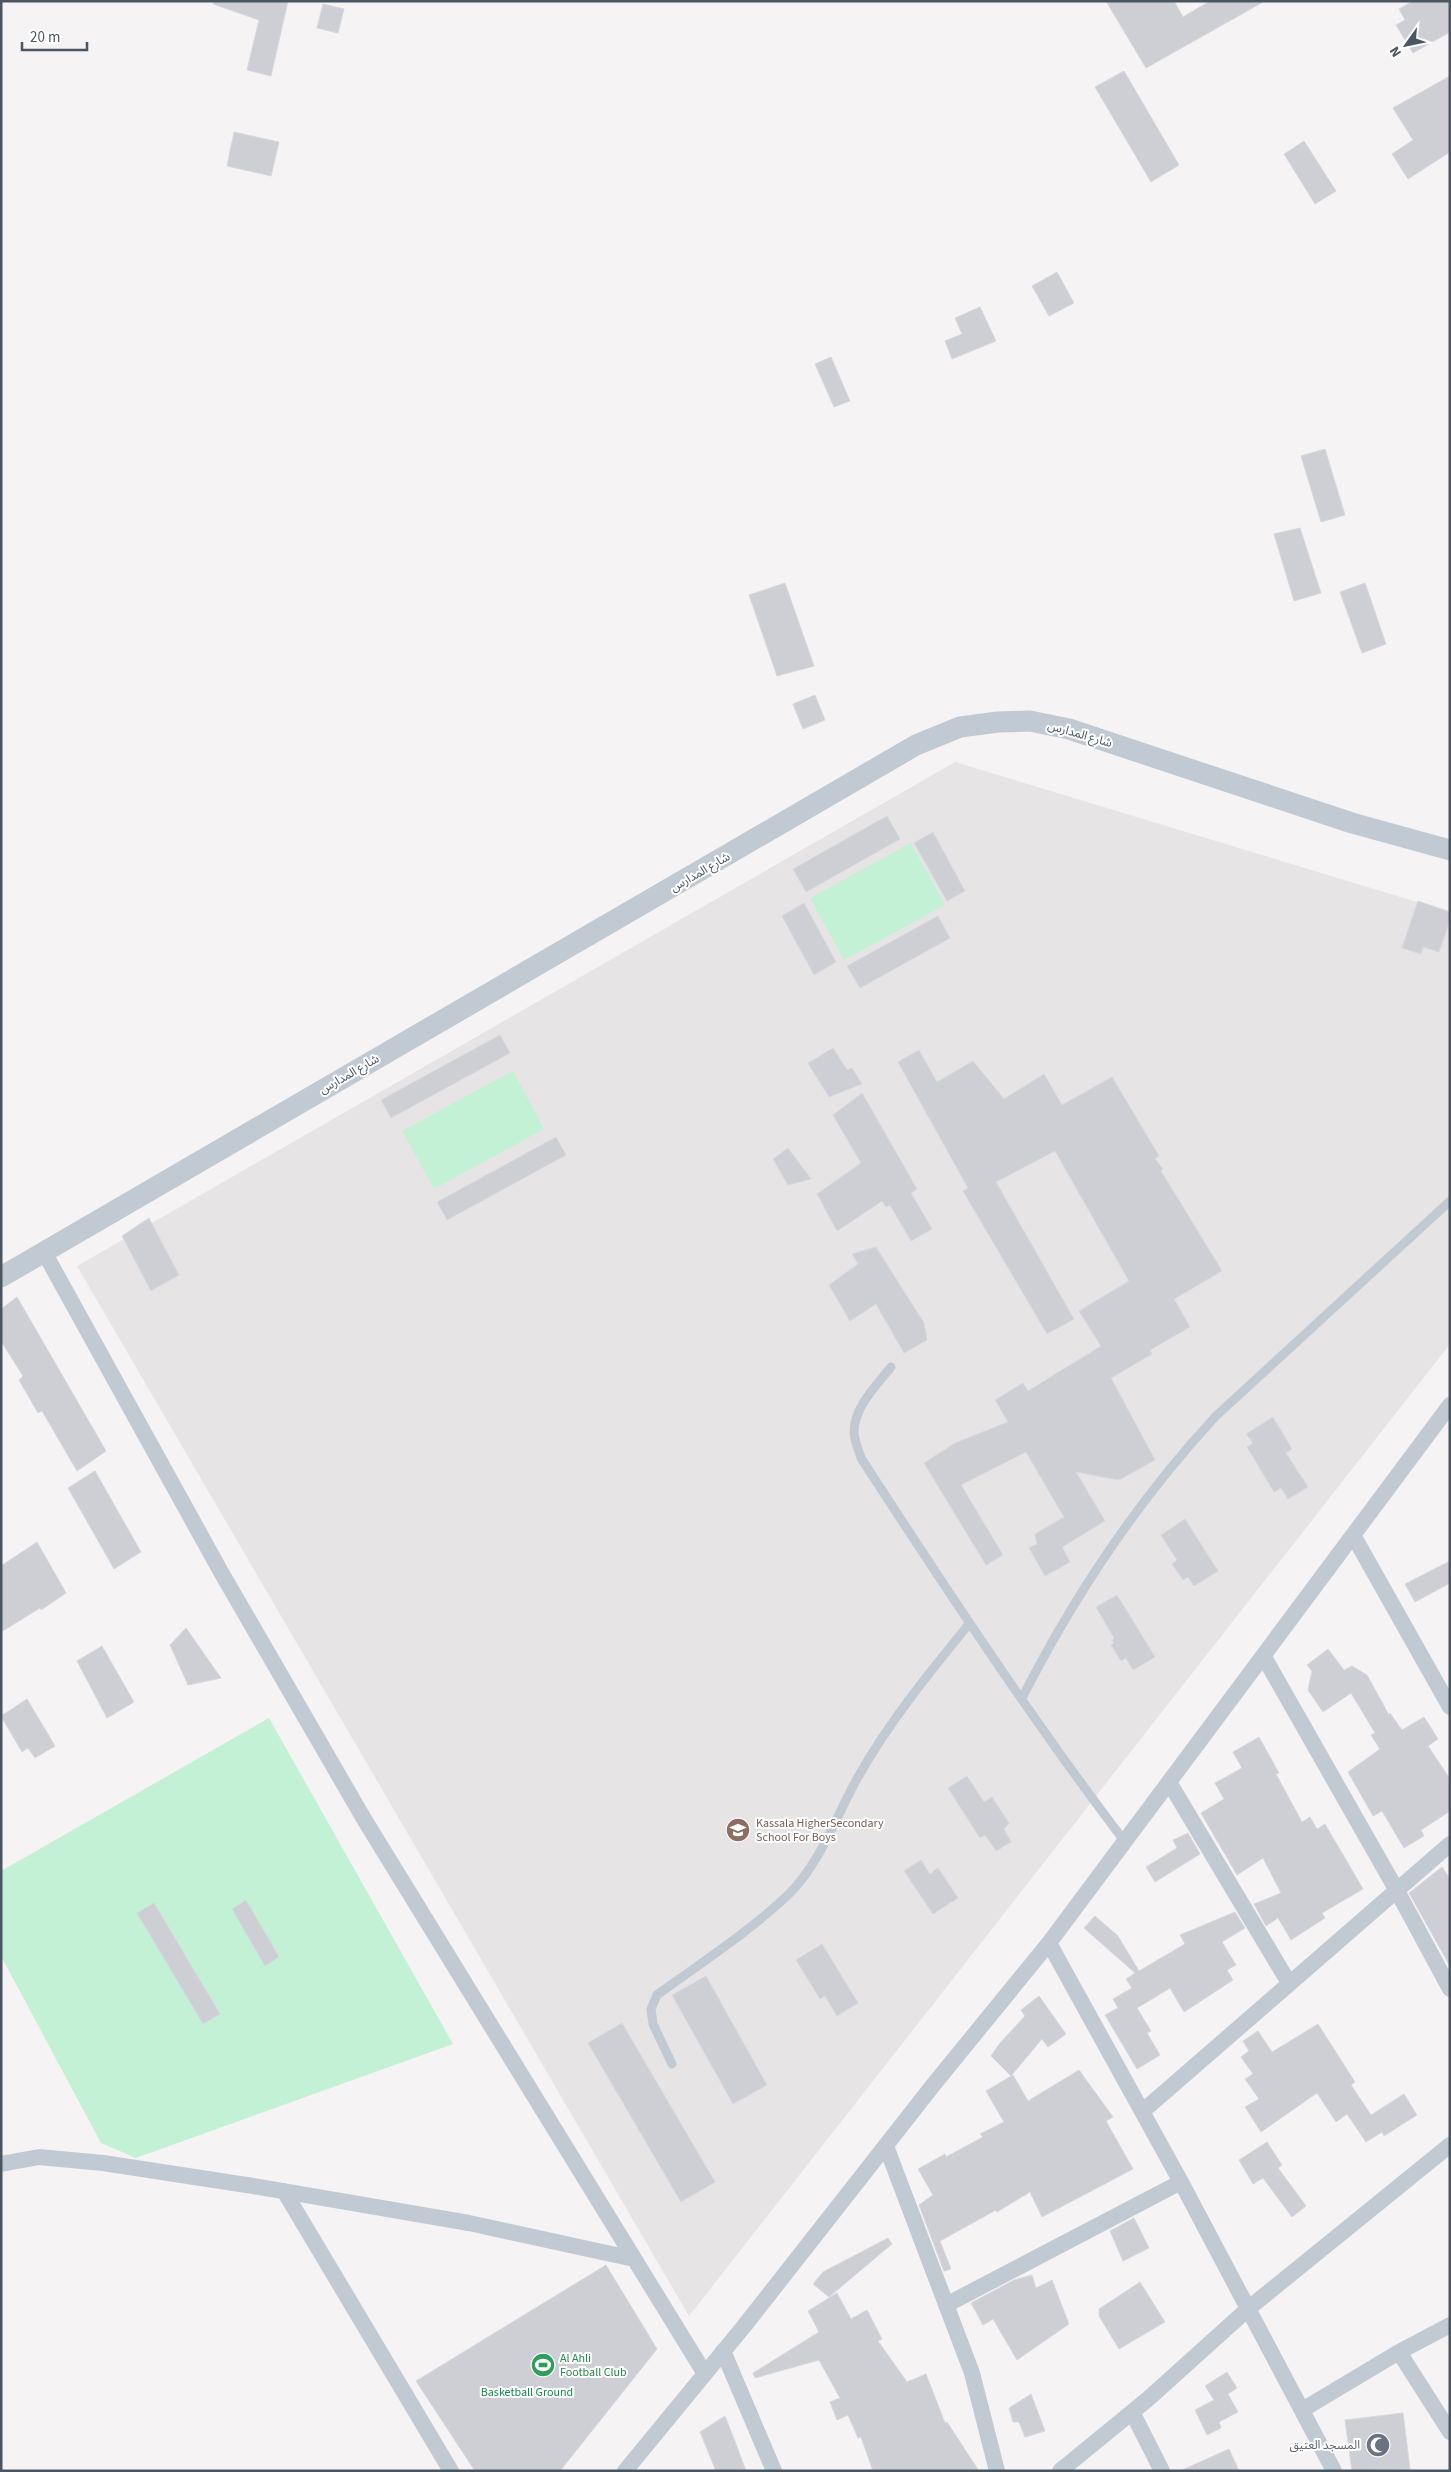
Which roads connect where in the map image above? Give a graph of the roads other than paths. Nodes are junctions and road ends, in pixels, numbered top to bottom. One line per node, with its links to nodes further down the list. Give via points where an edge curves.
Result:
1 (1450, 850): 3 (street, شارع المدارس, via 1352,823 1069,729 1030,721 960,727 916,745)
2 (1450, 1201): 10 (lane, via 1216,1416 1183,1452 1097,1568 1048,1647)
3 (44, 1252): 4 (street, شارع المدارس); 26 (street, via 221,1572 360,1810)
4 (1, 1277)
5 (891, 1368): 8 (lane, via 869,1394 858,1415 854,1432 861,1458)
6 (1450, 1405): 7 (street)
7 (1353, 1535): 9 (street); 11 (street)
8 (969, 1624): 10 (lane); 19 (lane, via 911,1697 858,1777 810,1867 789,1893 744,1931 657,1995 651,2009 653,2024)
9 (1264, 1657): 12 (street); 15 (street)
10 (1022, 1698): 13 (lane)
11 (1450, 1708)
12 (1170, 1782): 13 (street); 17 (street)
13 (1125, 1842): 16 (street)
14 (1450, 1844): 15 (street)
15 (1396, 1889): 17 (street); 18 (street)
16 (1049, 1943): 20 (street); 22 (street)
17 (1289, 1983): 20 (street)
18 (1450, 1989)
19 (672, 2064)
20 (1143, 2110): 24 (street)
21 (1450, 2145): 28 (street)
22 (886, 2146): 27 (street); 30 (street)
23 (1, 2164): 25 (street, via 39,2157 103,2163)
24 (1182, 2182): 27 (street); 28 (street)
25 (284, 2191): 26 (street, via 469,2223); 36 (street)
26 (634, 2258): 32 (street)
27 (946, 2305): 39 (street, via 972,2373)
28 (1249, 2308): 33 (street); 34 (street)
29 (1450, 2325): 31 (street)
30 (723, 2351): 32 (street); 38 (street)
31 (1399, 2352): 33 (street); 35 (street)
32 (705, 2374): 37 (street)
33 (1302, 2410): 42 (street)
34 (1132, 2412): 40 (street); 41 (street)
35 (1450, 2432)
36 (451, 2471)
37 (625, 2471)
38 (774, 2471)
39 (997, 2471)
40 (1060, 2471)
41 (1162, 2471)
42 (1334, 2471)

